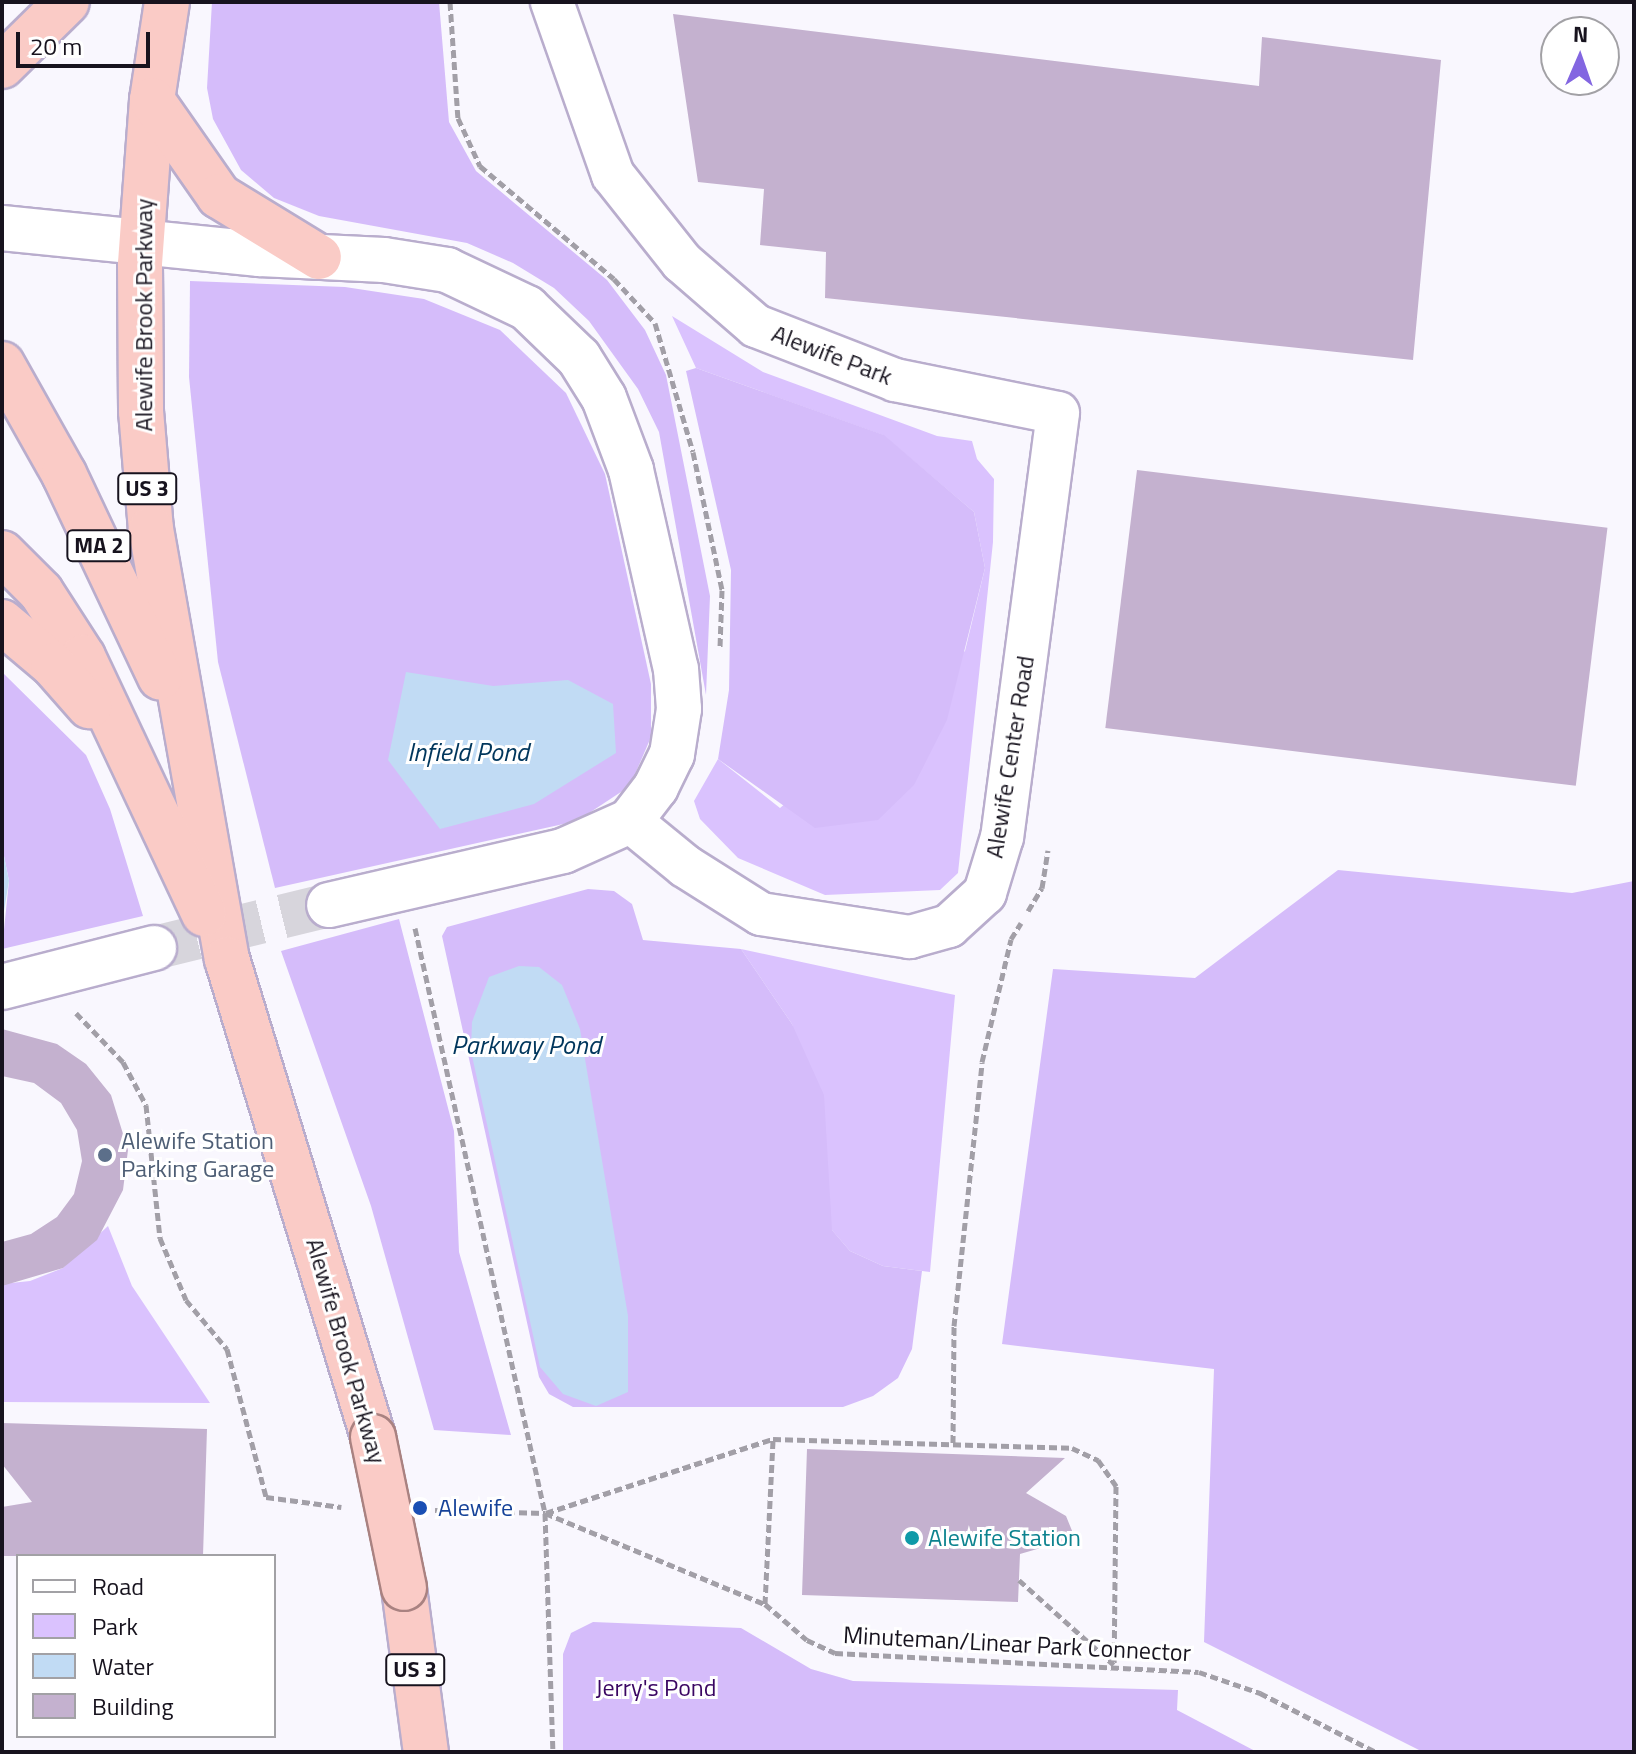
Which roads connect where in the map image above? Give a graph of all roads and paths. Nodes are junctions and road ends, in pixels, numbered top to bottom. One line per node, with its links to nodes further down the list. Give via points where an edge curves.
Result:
1 (67, 2): 4 (highway)
2 (167, 2): 5 (highway, Alewife Brook Parkway / US 3)
3 (552, 2): 10 (street, Alewife Park, via 613,175 682,262 756,326 895,380)
4 (2, 66)
5 (152, 100): 7 (highway, Alewife Brook Parkway / US 3); 8 (highway, via 219,196)
6 (2, 228): 7 (main road)
7 (140, 242): 8 (main road); 13 (highway, Alewife Brook Parkway / US 3, via 140,380 148,503)
8 (319, 257): 15 (main road, via 427,266 507,295 563,340 604,398 637,493 676,669 679,709 672,754)
9 (2, 364): 13 (highway, MA 2, via 64,474)
10 (1058, 413): 15 (street, Alewife Center Road, via 1002,837 985,893 949,926 910,937 761,914 698,875)
11 (2, 553): 14 (highway, Alewife Brook Parkway / US 3, via 41,592 83,657)
12 (2, 622): 14 (highway, via 71,684)
13 (185, 734): 20 (highway, Alewife Brook Parkway / US 3)
14 (147, 801): 20 (highway, Alewife Brook Parkway / US 3)
15 (630, 821): 17 (main road, via 563,851)
16 (1049, 840): 24 (path, via 1042,888 1011,939 982,1062 954,1326)
17 (329, 905)
18 (411, 912): 27 (path)
19 (154, 948): 21 (main road)
20 (227, 959): 31 (highway, Alewife Brook Parkway / US 3, bridge, via 373,1437 404,1588)
21 (2, 987)
22 (71, 1009): 25 (path, via 123,1062 146,1105 160,1238 186,1300 227,1349 266,1497)
23 (773, 1439): 24 (path); 27 (path); 29 (path)
24 (953, 1443): 30 (path, via 1072,1448 1108,1470 1119,1501)
25 (344, 1507)
26 (421, 1509): 27 (path, Minuteman/Linear Park Connector)
27 (545, 1513): 29 (path, Minuteman/Linear Park Connector); 32 (path)
28 (1019, 1580): 30 (path)
29 (765, 1604): 30 (path, Minuteman/Linear Park Connector, via 807,1640 852,1657)
30 (1114, 1666): 33 (path, Minuteman/Linear Park Connector, via 1171,1668 1235,1682)
31 (426, 1752)
32 (553, 1752)
33 (1376, 1752)

